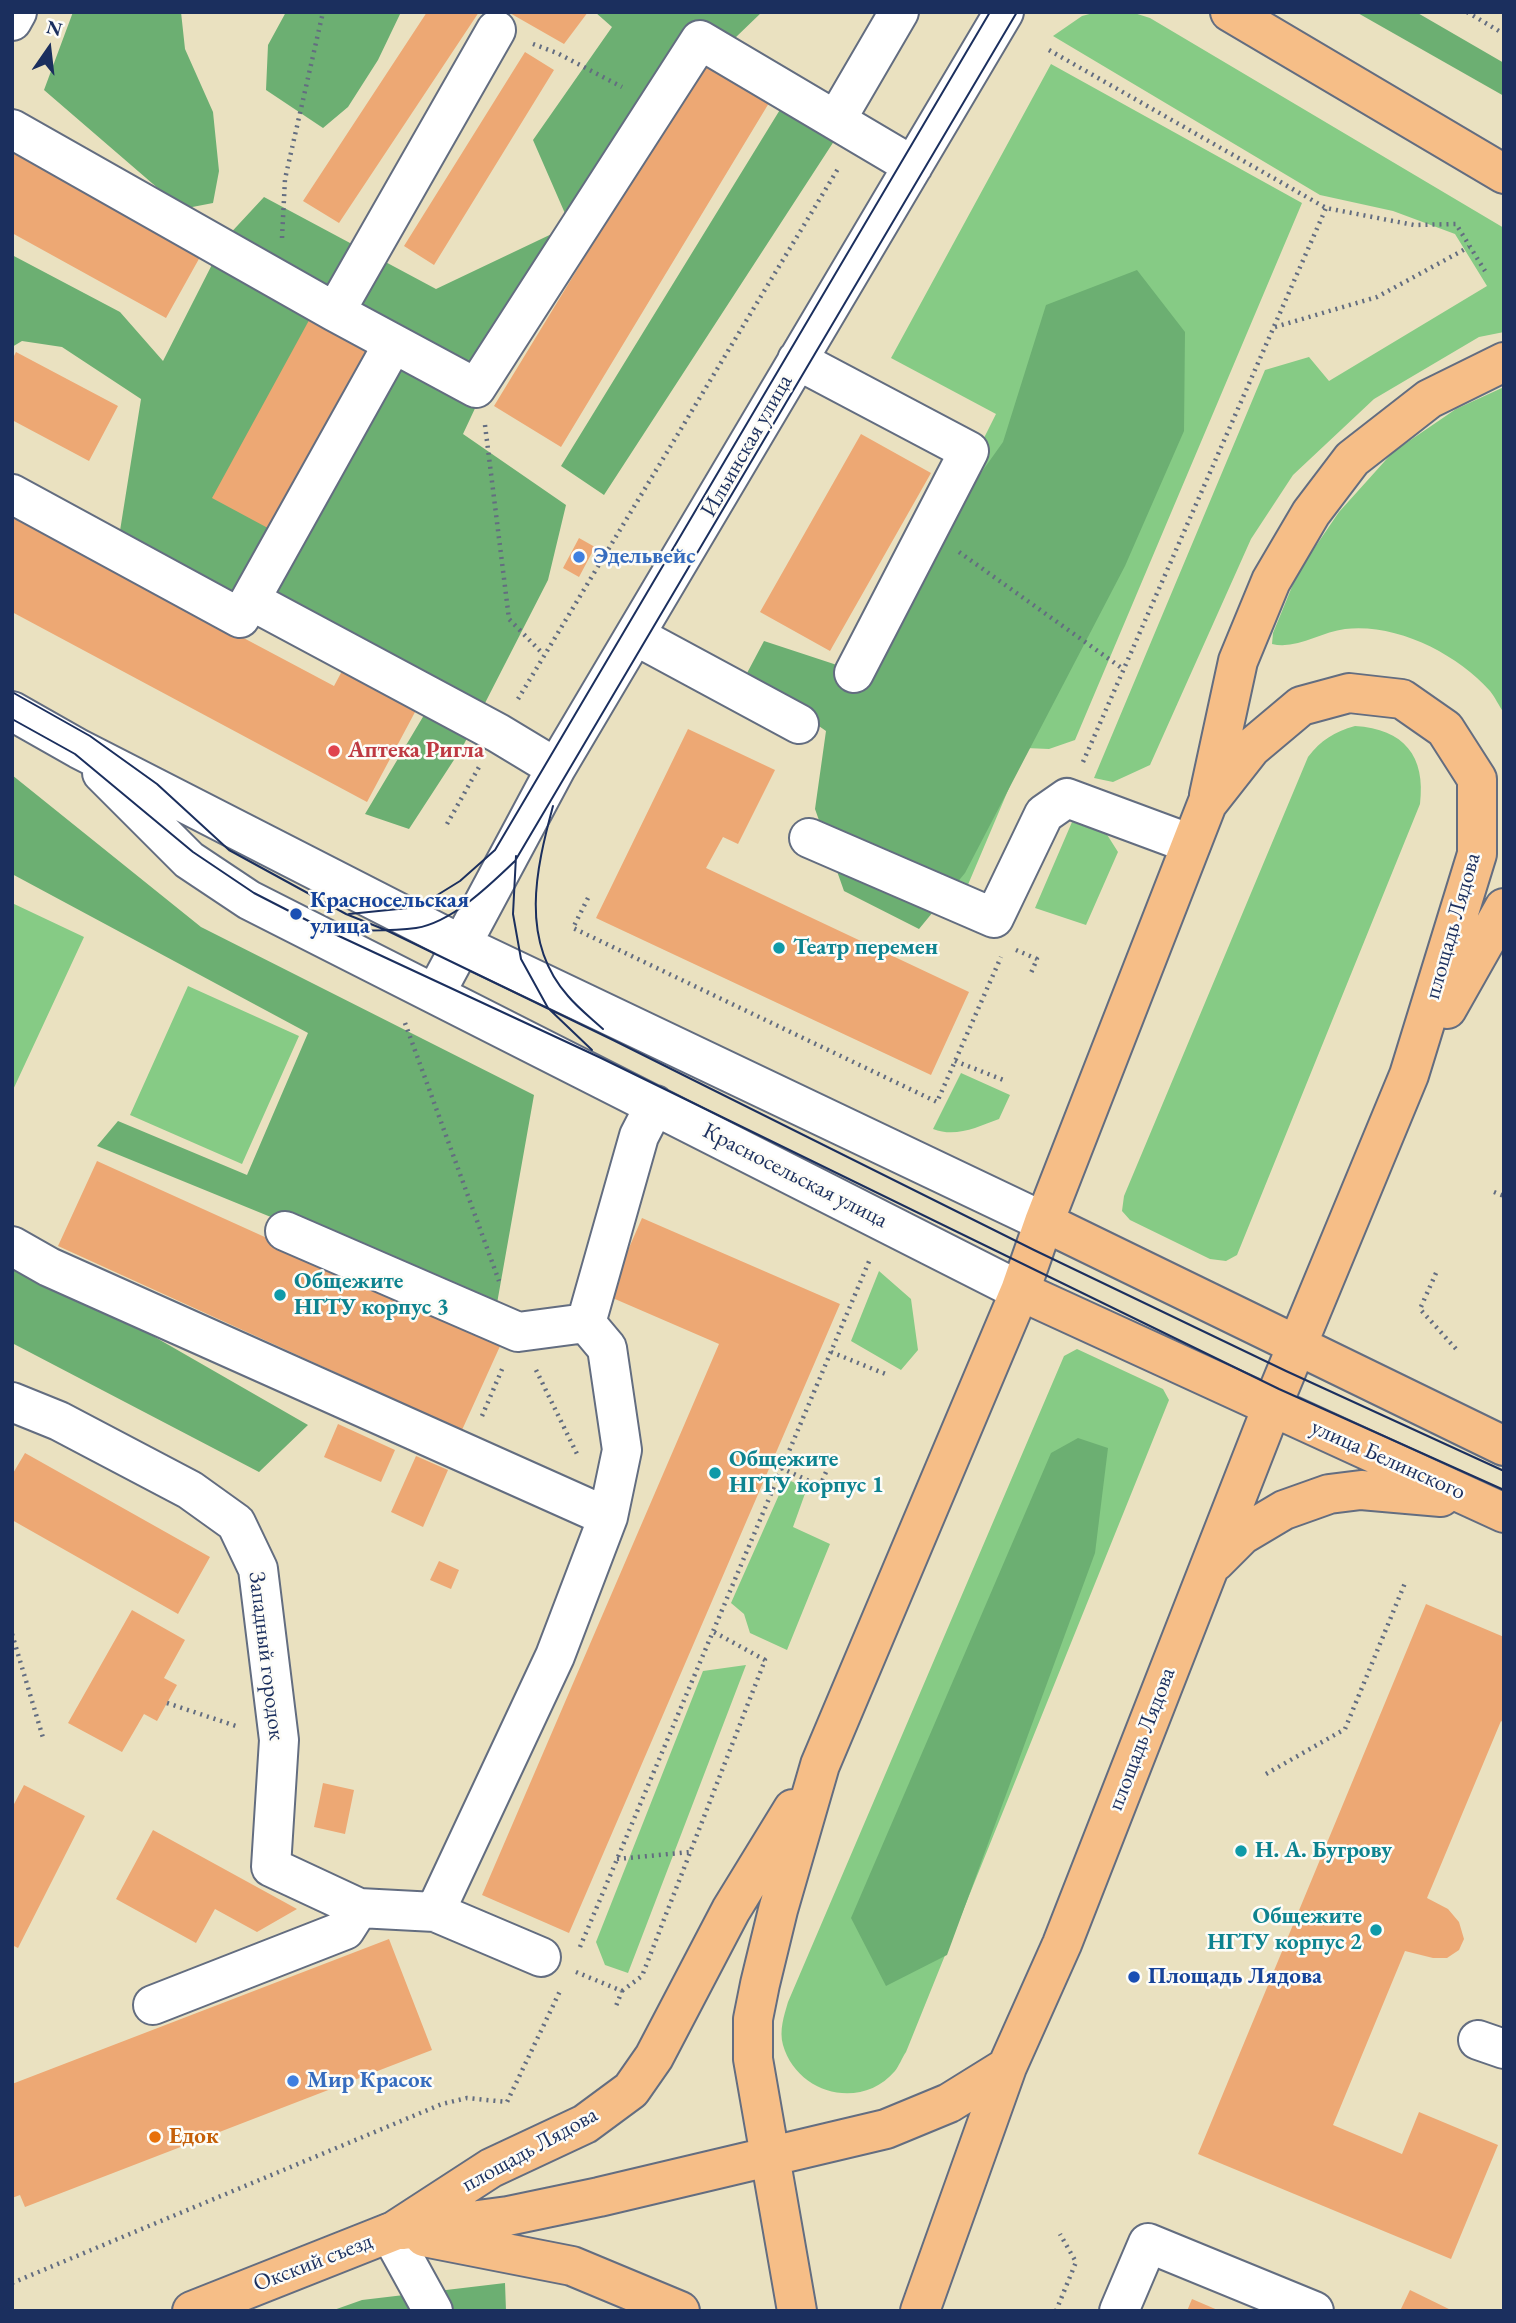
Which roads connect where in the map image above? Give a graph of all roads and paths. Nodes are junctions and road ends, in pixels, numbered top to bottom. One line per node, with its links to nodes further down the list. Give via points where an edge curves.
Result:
1 (17, 12): 7 (street)
2 (323, 12): 19 (path, via 285,179)
3 (899, 12): 12 (street)
4 (1004, 12): 14 (street, Ильинская улица)
5 (1230, 12): 15 (main road)
6 (1467, 12): 9 (path)
7 (12, 21)
8 (496, 30): 11 (path, via 557,53); 20 (street)
9 (1504, 34)
10 (1049, 50): 16 (path)
11 (657, 106): 12 (street, via 699,40); 25 (street)
12 (848, 127): 14 (street); 30 (path)
13 (12, 130): 19 (street)
14 (913, 166): 23 (street, Ильинская улица)
15 (1504, 174)
16 (1326, 208): 18 (path, via 1414,225 1456,224); 21 (path)
17 (1469, 247): 21 (path, via 1377,297)
18 (1485, 271)
19 (281, 281): 20 (street)
20 (335, 312): 22 (street)
21 (1275, 327): 31 (path)
22 (393, 344): 25 (street); 28 (street)
23 (797, 360): 27 (street, via 969,451); 29 (street, Ильинская улица)
24 (1504, 362): 39 (main road, via 1418,407 1352,459 1311,513 1271,582 1238,661)
25 (475, 388): 30 (path, via 484,419 509,619)
26 (12, 494): 28 (street, via 240,618)
27 (928, 530): 31 (path); 32 (street)
28 (250, 600): 35 (street)
29 (636, 636): 34 (street); 37 (street, Ильинская улица)
30 (543, 654): 35 (path)
31 (1123, 670): 38 (path)
32 (854, 673)
33 (12, 711): 36 (street, Красносельская улица)
34 (799, 724)
35 (498, 733): 37 (street); 40 (path)
36 (79, 749): 45 (street, Красносельская улица); 47 (street, Красносельская улица, via 189,860 249,900)
37 (556, 768): 45 (street, Ильинская улица)
38 (1067, 798): 41 (street, via 1044,814 994,918); 42 (street)
39 (1207, 804): 42 (main road, площадь Лядова); 50 (main road, площадь Лядова, via 1251,748 1301,706 1349,693 1402,699 1445,729 1476,779 1478,855)
40 (447, 824)
41 (809, 838)
42 (1191, 845): 55 (main road, площадь Лядова)
43 (588, 898): 49 (path, via 573,928 937,1102)
44 (1504, 908): 50 (main road)
45 (460, 944): 47 (street, Ильинская улица); 55 (street, Красносельская улица)
46 (1031, 973): 49 (path, via 1037,958 1006,946)
47 (435, 994): 52 (street, Красносельская улица)
48 (403, 1018): 62 (path)
49 (955, 1060): 51 (path)
50 (1409, 1075): 63 (main road, площадь Лядова)
51 (1006, 1081)
52 (655, 1105): 60 (street, Красносельская улица); 61 (street, via 639,1136)
53 (1494, 1192): 54 (path)
54 (1504, 1196)
55 (1044, 1222): 60 (main road, площадь Лядова); 63 (main road)
56 (285, 1231): 62 (street)
57 (12, 1246): 70 (street, via 49,1267)
58 (873, 1254): 65 (path)
59 (1436, 1273): 64 (path, via 1420,1309)
60 (1020, 1291): 68 (main road); 82 (main road, площадь Лядова)
61 (586, 1323): 62 (street); 74 (street, via 607,1348 622,1450)
62 (518, 1332): 70 (path); 74 (path)
63 (1297, 1345): 68 (main road, площадь Лядова); 69 (main road)
64 (1456, 1349)
65 (831, 1352): 66 (path); 71 (path)
66 (888, 1375)
67 (12, 1402): 80 (street, Западный городок, via 59,1421 190,1490 236,1523 258,1569)
68 (1271, 1408): 73 (main road, улица Белинского); 75 (main road, площадь Лядова)
69 (1504, 1446)
70 (466, 1452): 74 (street)
71 (781, 1468): 72 (path, via 820,1486); 77 (path)
72 (826, 1472)
73 (1491, 1507): 75 (main road, via 1388,1491 1329,1494 1284,1510 1242,1535)
74 (608, 1517): 87 (street, via 555,1656)
75 (1208, 1570): 92 (main road, площадь Лядова, via 1062,1944)
76 (1405, 1583): 83 (path, via 1345,1729)
77 (712, 1631): 84 (path, via 765,1660); 85 (path)
78 (12, 1634): 81 (path)
79 (167, 1703): 80 (path)
80 (279, 1740): 86 (street, Западный городок, via 271,1867)
81 (44, 1741)
82 (820, 1765): 93 (main road, площадь Лядова, via 778,1910 753,2019 753,2059); 94 (main road, площадь Лядова, via 631,2090 585,2124 491,2168)
83 (1266, 1774)
84 (690, 1852): 85 (path); 89 (path, via 642,1976)
85 (617, 1859): 88 (path)
86 (359, 1908): 87 (street); 90 (street, via 345,1930)
87 (435, 1912): 88 (street)
88 (556, 1963): 89 (path); 96 (path, via 507,2102 467,2098 442,2104)
89 (622, 1991): 91 (path)
90 (153, 2005)
91 (616, 2006)
92 (1007, 2067): 93 (main road, площадь Лядова, via 948,2103 886,2129); 101 (main road, площадь Лядова)
93 (771, 2155): 94 (main road, площадь Лядова, via 522,2213); 100 (main road, площадь Лядова)
94 (392, 2232): 97 (main road, Окский съезд); 98 (street); 99 (main road, via 572,2266)
95 (1060, 2234): 102 (path, via 1076,2262)
96 (12, 2283)
97 (192, 2311)
98 (433, 2311)
99 (680, 2311)
100 (797, 2311)
101 (920, 2311)
102 (1056, 2311)
103 (1119, 2311): 104 (street, via 1148,2243)
104 (1314, 2311)

